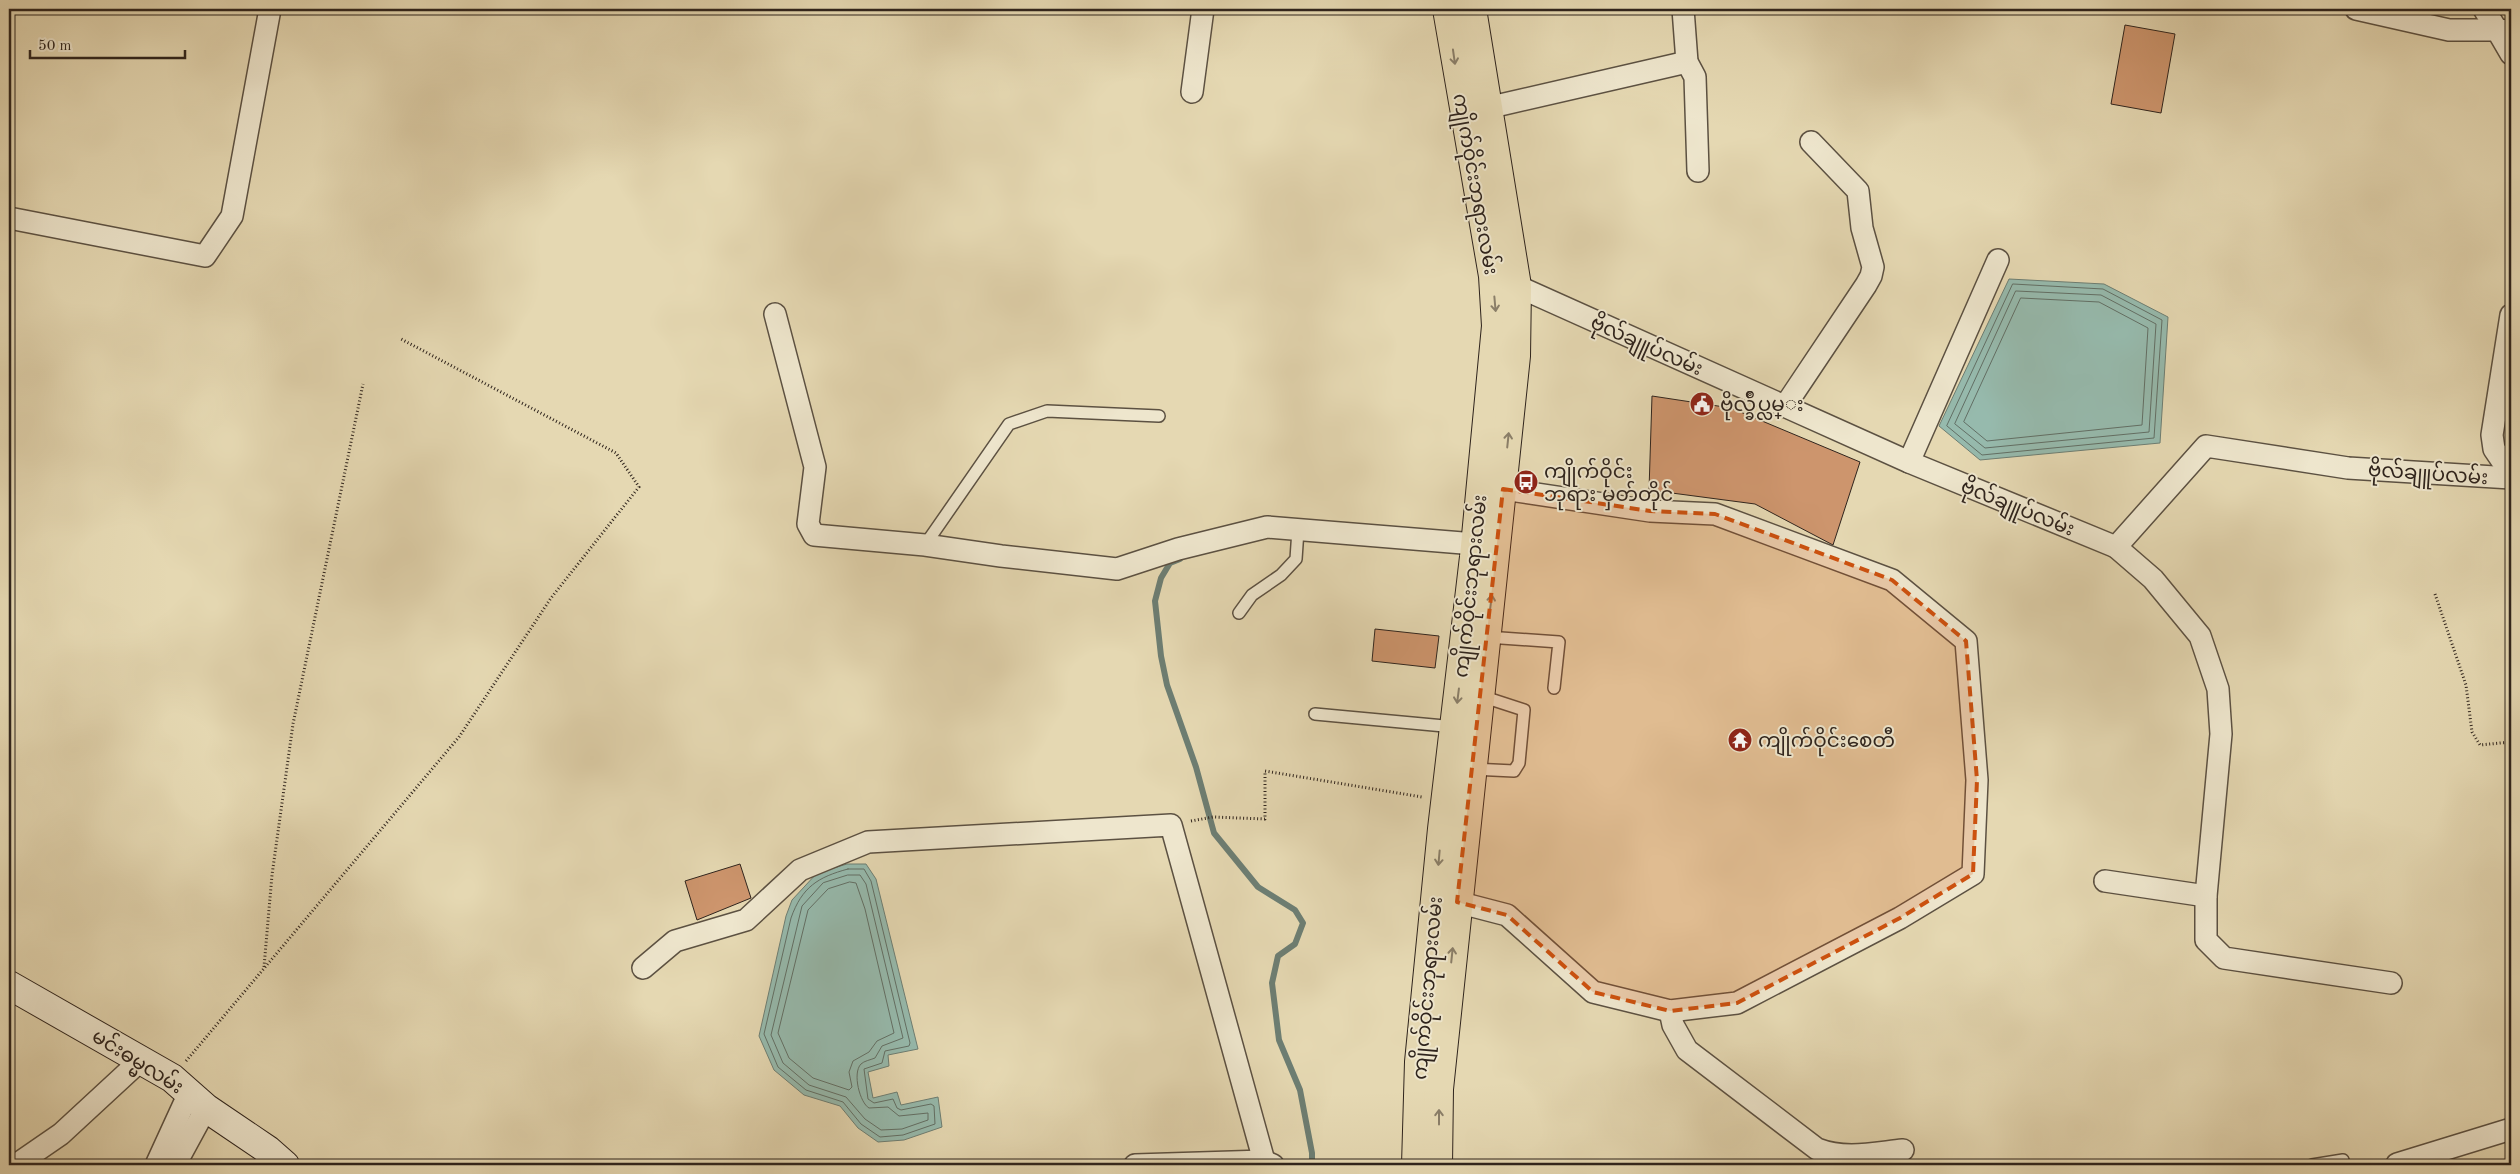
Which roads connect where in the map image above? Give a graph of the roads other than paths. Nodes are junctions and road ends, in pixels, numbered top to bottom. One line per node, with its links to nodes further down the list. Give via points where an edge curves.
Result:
1 (270, 9): 15 (street, via 232,216 205,256)
2 (1203, 9): 11 (street)
3 (1447, 9): 12 (main road, ကျိုက်ဝိုင်းဘုရားလမ်း, one-way to 12)
4 (1472, 9): 12 (main road, ကျိုက်ဝိုင်းဘုရားလမ်း)
5 (1683, 9): 10 (street)
6 (2356, 9): 8 (street, via 2449,30)
7 (2484, 9): 8 (street)
8 (2504, 30): 9 (street)
9 (2511, 54)
10 (1686, 62): 12 (street); 14 (street, via 1695,77)
11 (1192, 92)
12 (1475, 111): 17 (main road, ကျိုက်ဝိုင်းဘုရားလမ်း); 27 (main road, ကျိုက်ဝိုင်းဘုရားလမ်း, one-way to 27, via 1496,326)
13 (1812, 142): 20 (street, via 1858,191 1862,228 1872,267 1866,285)
14 (1698, 171)
15 (9, 218)
16 (1998, 260): 22 (street)
17 (1517, 286): 20 (street, ဗိုလ်ချူပ်လမ်း); 25 (main road, ကျိုက်ဝိုင်းဘုရားလမ်း, one-way to 17, via 1516,356)
18 (775, 314): 28 (street, via 815,467 808,524 811,533)
19 (2511, 315): 23 (street, via 2492,436 2494,450)
20 (1785, 406): 22 (street, ဗိုလ်ချူပ်လမ်း)
21 (1159, 416): 28 (lane, via 1047,411 1010,424)
22 (1909, 462): 29 (street, ဗိုလ်ချူပ်လမ်း)
23 (2511, 474)
24 (2511, 478): 29 (street, ဗိုလ်ချူပ်လမ်း, via 2348,468 2206,446)
25 (1503, 490): 31 (main road, ကျိုက်ဝိုင်းဘုရားလမ်း, one-way to 25); 43 (street, via 1650,511 1715,514 1892,580 1966,641 1976,780 1973,874 1900,918 1737,1003)
26 (1298, 530): 27 (street); 28 (street, via 1268,527 1178,549 1117,569); 30 (lane, via 1296,559 1281,575 1252,595)
27 (1475, 544): 35 (main road, ကျိုက်ဝိုင်းဘုရားလမ်း, one-way to 35)
28 (926, 545)
29 (2116, 547): 38 (street, via 2153,579 2200,636 2218,689 2221,734)
30 (1239, 612)
31 (1487, 637): 32 (lane, via 1559,642); 33 (main road, ကျိုက်ဝိုင်းဘုရားလမ်း)
32 (1554, 688)
33 (1480, 696): 35 (main road, ကျိုက်ဝိုင်းဘုရားလမ်း); 36 (lane, via 1524,710 1519,764 1514,772)
34 (1315, 714): 35 (lane)
35 (1465, 728): 36 (main road, ကျိုက်ဝိုင်းဘုရားလမ်း); 55 (main road, ကျိုက်ဝိုင်းဘုရားလမ်း, one-way to 55, via 1445,800 1419,1062)
36 (1472, 769): 39 (main road, ကျိုက်ဝိုင်းဘုရားလမ်း)
37 (2105, 880): 38 (street)
38 (2206, 896): 41 (street, via 2206,940 2224,958)
39 (1457, 902): 43 (street, via 1508,915 1593,992); 56 (main road, ကျိုက်ဝိုင်းဘုရားလမ်း, one-way to 39, via 1439,1089)
40 (643, 968): 48 (street, via 675,941 746,920 800,870 868,842 1171,825)
41 (2392, 982)
42 (9, 985): 44 (main road, မင်းဓမ္မလမ်း)
43 (1670, 1010): 47 (street, via 1687,1050 1817,1148 1831,1155 1845,1156)
44 (140, 1061): 45 (main road, မင်းဓမ္မလမ်း); 50 (street, via 61,1134)
45 (189, 1093): 51 (street); 52 (street); 53 (main road, မင်းဓမ္မလမ်း)
46 (2511, 1129): 49 (street)
47 (1903, 1150)
48 (1268, 1163): 54 (street)
49 (2397, 1164)
50 (16, 1165)
51 (156, 1165)
52 (175, 1165)
53 (285, 1165)
54 (1135, 1165)
55 (1416, 1165)
56 (1438, 1165)
57 (2312, 1165): 58 (lane, via 2343,1160)
58 (2344, 1165)

